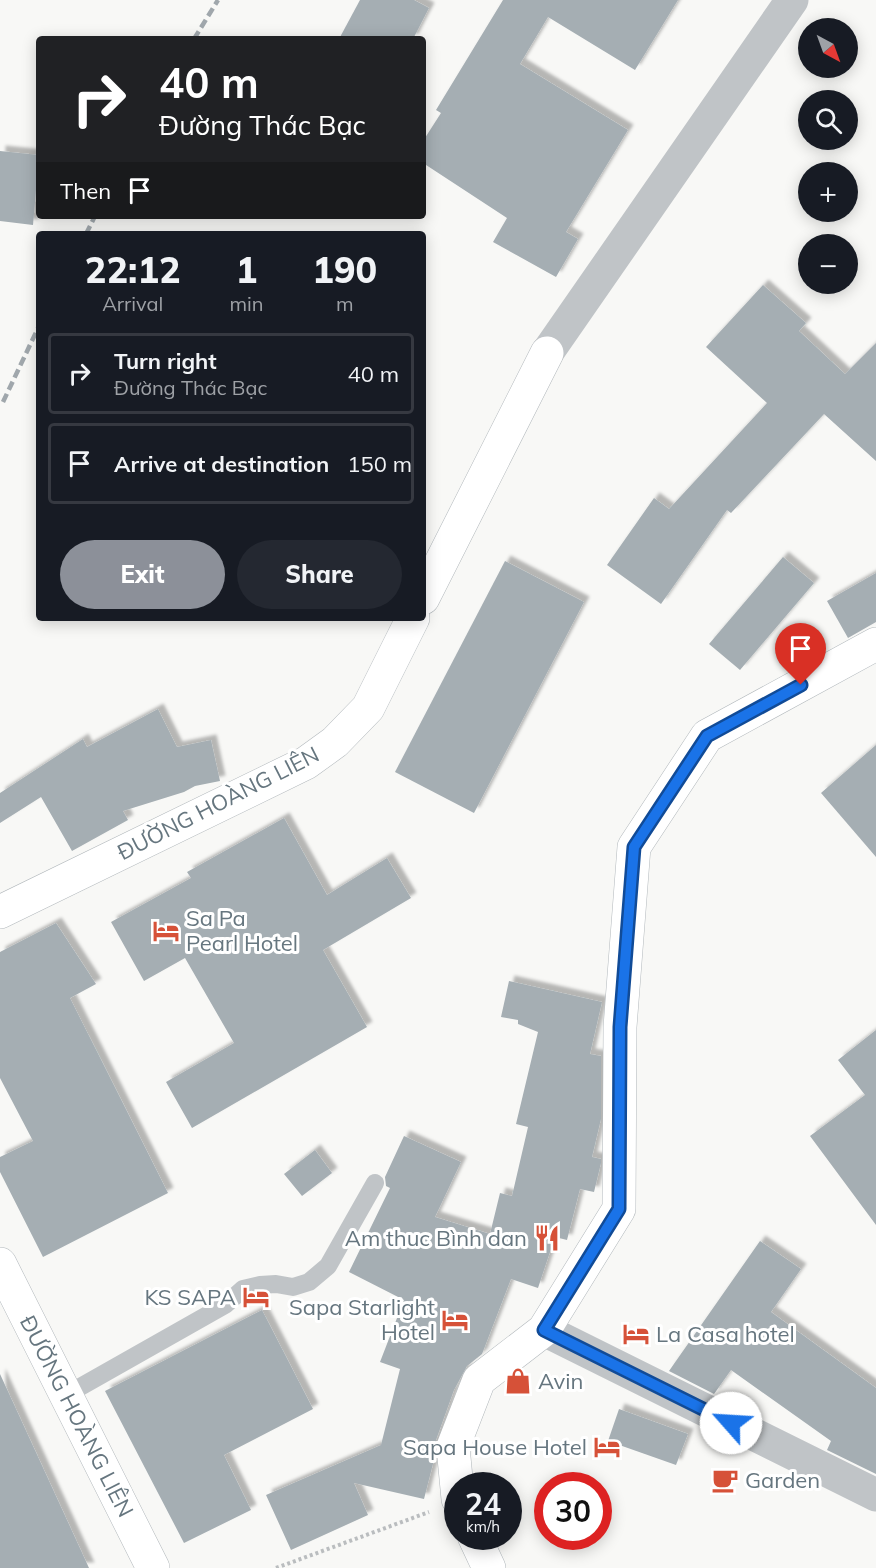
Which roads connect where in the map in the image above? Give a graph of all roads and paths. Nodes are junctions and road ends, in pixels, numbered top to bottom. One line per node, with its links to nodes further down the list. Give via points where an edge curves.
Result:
1 (792, 0): 2 (street)
2 (547, 353): 3 (main road)
3 (426, 592)
4 (412, 621): 6 (main road, ĐƯỜNG HOÀNG LIÊN, via 368,708 335,742 306,763)
5 (876, 644): 9 (main road, via 707,736 634,847 620,1027 619,1209)
6 (0, 912)
7 (375, 1183): 10 (lane, via 328,1266 309,1282 293,1287 276,1284 243,1289 225,1305)
8 (0, 1264): 10 (main road, ĐƯỜNG HOÀNG LIÊN)
9 (544, 1330): 11 (main road, via 479,1380 453,1447); 12 (street)
10 (66, 1395): 15 (main road, ĐƯỜNG HOÀNG LIÊN)
11 (450, 1472)
12 (876, 1495)
13 (444, 1505): 16 (path)
14 (481, 1550): 17 (main road)
15 (153, 1568)
16 (276, 1568)
17 (489, 1568)

